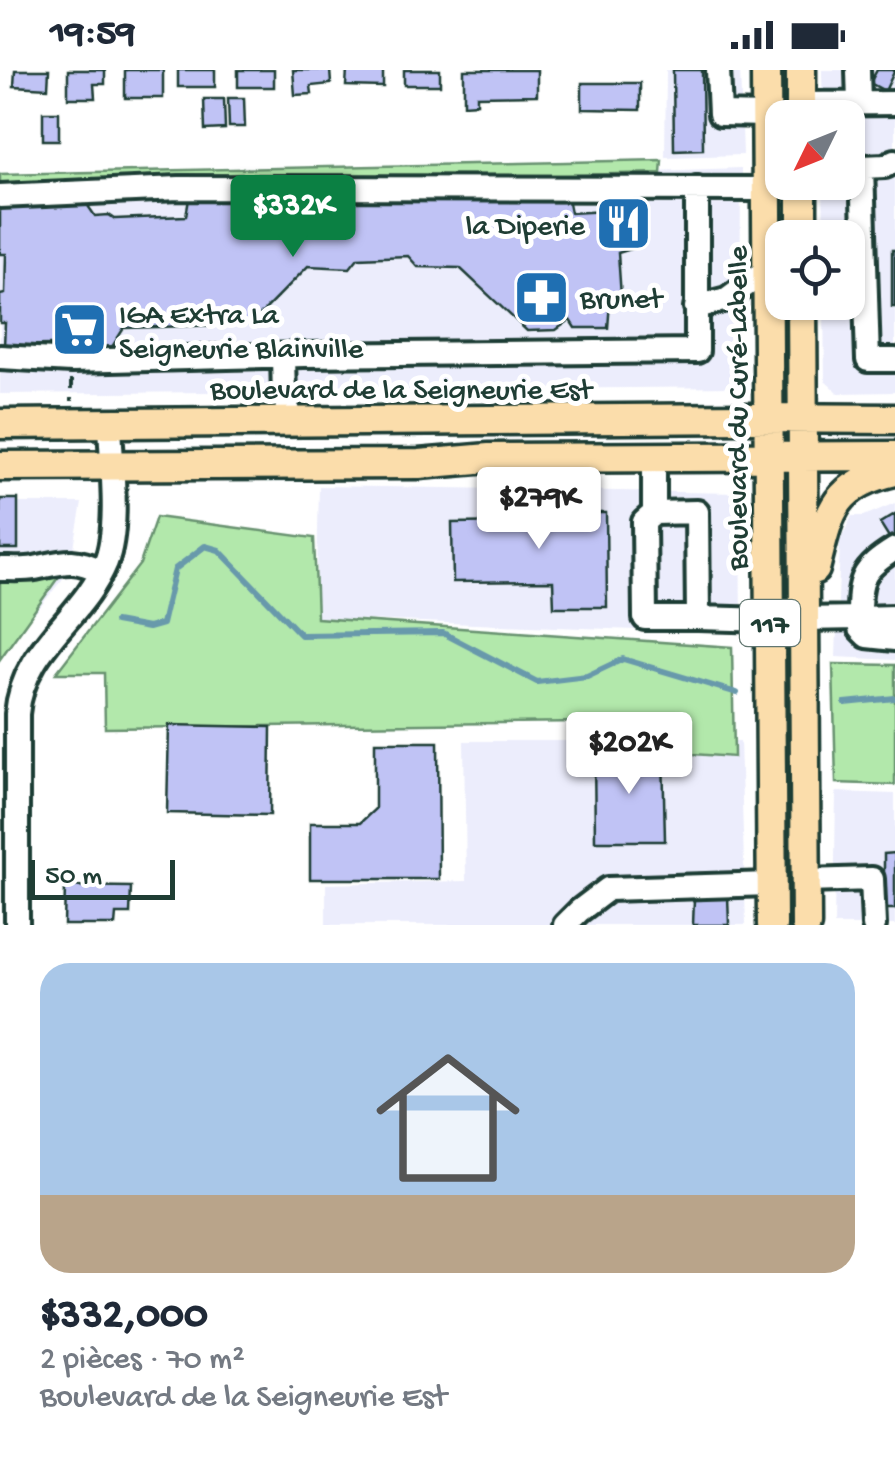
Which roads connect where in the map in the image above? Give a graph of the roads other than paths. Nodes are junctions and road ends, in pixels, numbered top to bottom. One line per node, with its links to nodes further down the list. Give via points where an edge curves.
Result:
1 (718, 70): 10 (street, via 720,114)
2 (766, 70): 5 (main road, Boulevard du Curé-Labelle / 117)
3 (801, 70): 6 (main road)
4 (858, 70): 7 (street)
5 (766, 100)
6 (801, 100)
7 (859, 100)
8 (895, 103): 9 (street)
9 (865, 104)
10 (765, 115)
11 (895, 161): 12 (street)
12 (865, 167)
13 (697, 188): 14 (street); 15 (street, via 179,188); 17 (street)
14 (765, 188)
15 (0, 196)
16 (765, 271): 17 (street, via 727,299)
17 (696, 307): 21 (street, via 696,352)
18 (768, 320): 24 (main road, Boulevard du Curé-Labelle / 117)
19 (802, 320): 25 (main road, 117)
20 (864, 320): 23 (street, via 868,360)
21 (283, 356): 22 (street); 27 (street)
22 (0, 358)
23 (895, 360)
24 (769, 418): 25 (main road, Boulevard de la Seigneurie Est); 27 (main road, Boulevard de la Seigneurie Est); 31 (main road, Boulevard du Curé-Labelle / 117)
25 (803, 418): 26 (main road, Boulevard de la Seigneurie Est); 32 (main road, 117)
26 (895, 419)
27 (292, 422): 28 (main road, Boulevard de la Seigneurie Est); 35 (main road)
28 (110, 423): 29 (main road, Boulevard de la Seigneurie Est); 34 (street)
29 (0, 424)
30 (654, 456): 31 (main road); 35 (main road); 38 (street)
31 (769, 456): 32 (main road); 46 (main road, Boulevard du Curé-Labelle / 117)
32 (802, 456): 33 (main road); 45 (main road, 117)
33 (895, 456)
34 (111, 464): 35 (main road); 36 (main road); 41 (street, via 112,532)
35 (292, 465)
36 (0, 466)
37 (895, 471): 45 (main road, via 859,483 830,514)
38 (654, 512): 43 (street, via 697,512); 43 (street, via 644,522 645,618)
39 (895, 549): 44 (street, via 866,571)
40 (0, 569): 41 (street, via 64,560)
41 (101, 572): 50 (street, via 36,658 20,693)
42 (895, 617): 44 (street)
43 (698, 618): 46 (street)
44 (859, 618): 45 (street); 47 (street, via 867,636)
45 (804, 619): 48 (main road, 117)
46 (770, 620): 49 (main road, Boulevard du Curé-Labelle / 117)
47 (895, 639)
48 (806, 881): 53 (main road, 117); 54 (street, via 872,879)
49 (771, 884): 51 (street, via 608,889); 52 (main road, Boulevard du Curé-Labelle / 117)
50 (17, 925)
51 (565, 925)
52 (772, 925)
53 (806, 925)
54 (874, 925)

